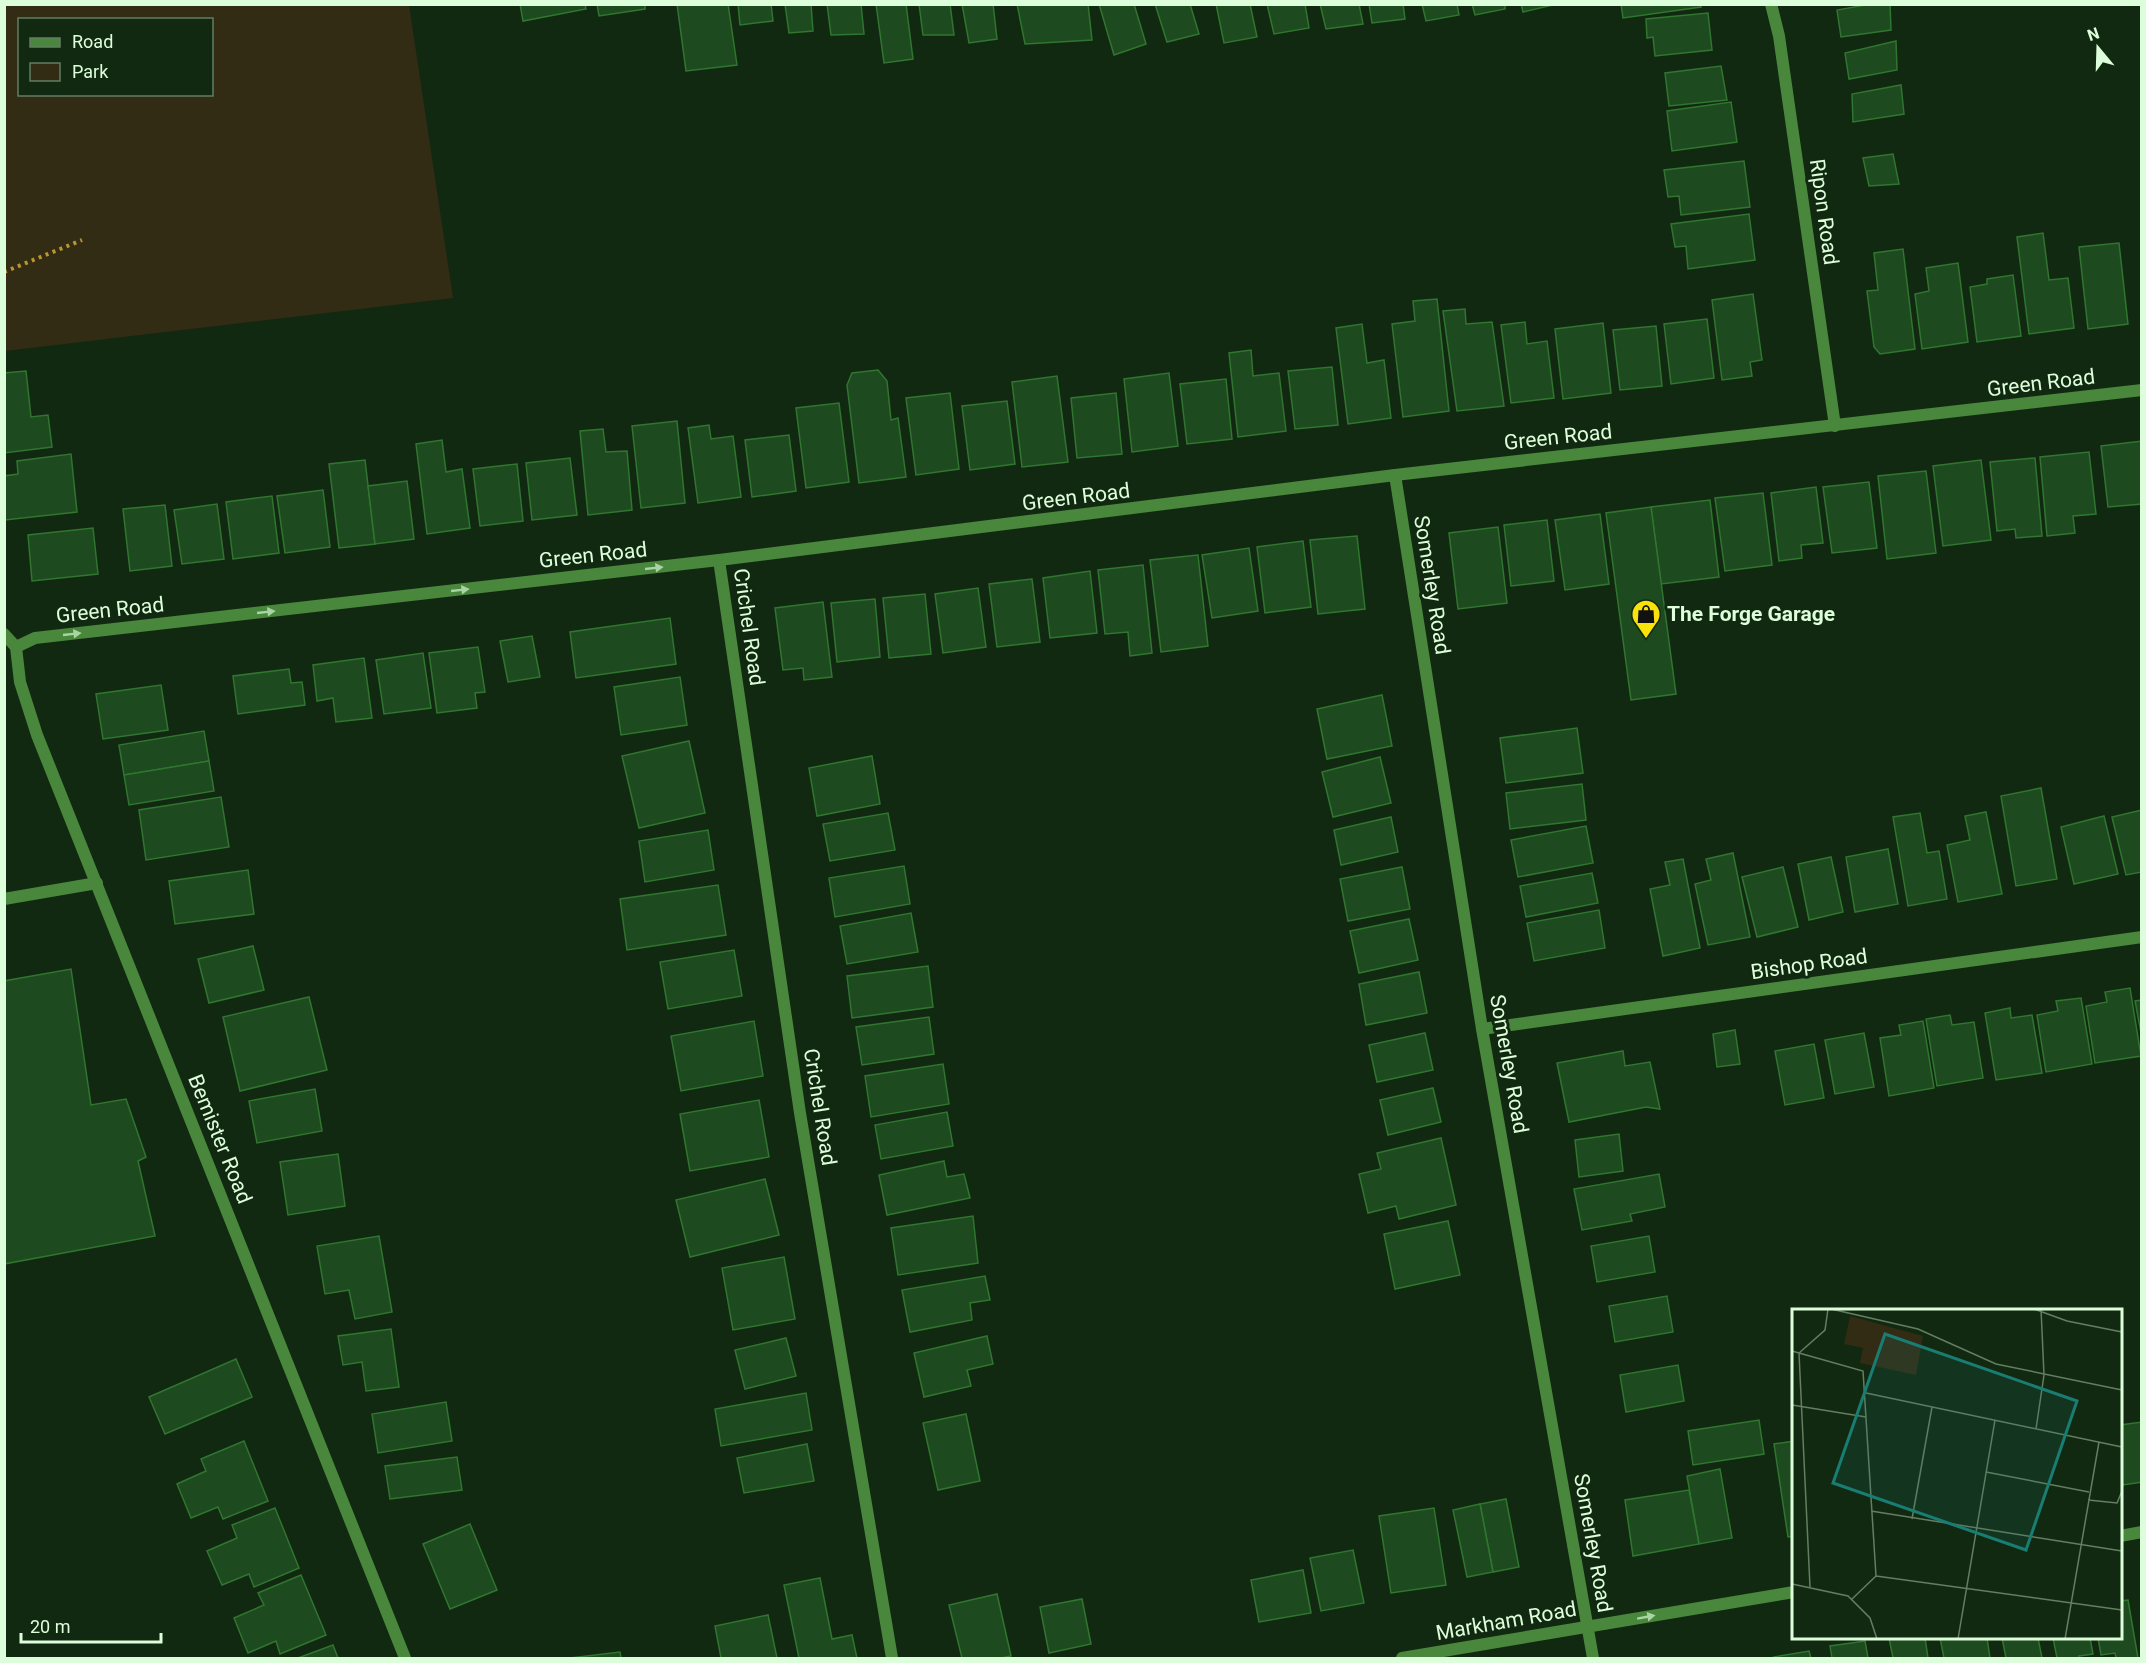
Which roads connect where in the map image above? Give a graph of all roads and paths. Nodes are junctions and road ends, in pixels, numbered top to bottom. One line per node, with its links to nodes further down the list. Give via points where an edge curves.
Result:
1 (1771, 4): 5 (street, Ripon Road, via 1781,48)
2 (82, 240): 3 (path)
3 (4, 272)
4 (2142, 390): 5 (street, Green Road)
5 (1835, 426): 6 (street, Green Road)
6 (1395, 475): 7 (street, Green Road); 13 (street, Somerley Road)
7 (719, 560): 9 (street, Green Road, one-way to 7, via 35,638); 19 (street, Crichel Road, via 800,1113)
8 (4, 634): 9 (street)
9 (16, 647): 10 (street, Bemister Road, via 20,682 37,735)
10 (97, 883): 11 (street); 18 (street, Bemister Road)
11 (4, 899)
12 (2142, 937): 13 (street, Bishop Road)
13 (1482, 1029): 17 (street, Somerley Road)
14 (2142, 1532): 15 (street)
15 (2122, 1536)
16 (1792, 1592): 17 (street, Markham Road, one-way to 16)
17 (1588, 1627): 20 (street, Markham Road); 21 (street, Somerley Road)
18 (405, 1659)
19 (892, 1659)
20 (1402, 1659)
21 (1593, 1659)

